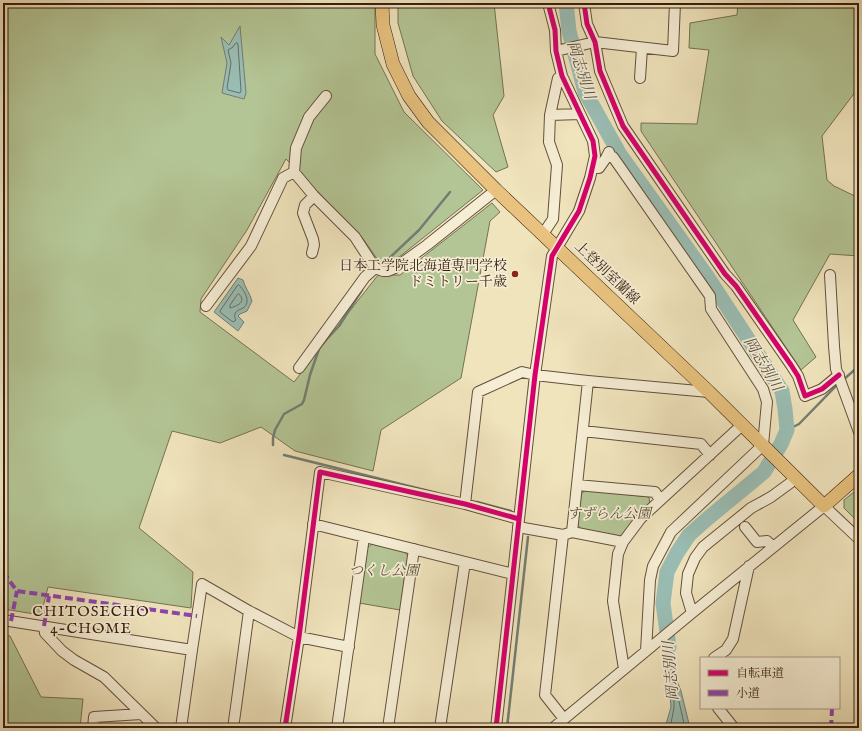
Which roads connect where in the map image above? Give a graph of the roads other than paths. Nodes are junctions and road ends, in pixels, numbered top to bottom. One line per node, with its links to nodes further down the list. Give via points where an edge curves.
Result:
1 (382, 3): 15 (main road, 上登別室蘭線, via 383,25 394,64 409,96 428,122)
2 (584, 3): 5 (street)
3 (675, 3): 6 (street, via 673,50)
4 (551, 6): 7 (street)
5 (592, 42): 6 (street); 7 (street); 25 (street, via 600,71 623,126 791,365 805,396 822,389)
6 (642, 48): 9 (street)
7 (556, 52): 8 (street)
8 (562, 76): 11 (street); 12 (street, via 558,78)
9 (640, 78)
10 (326, 96): 14 (street, via 310,117 296,148)
11 (580, 114): 12 (street); 13 (street, via 593,141)
12 (550, 115): 17 (street, via 548,142 557,164 553,219)
13 (593, 168): 18 (street, via 579,211); 31 (street, via 599,168 611,154 710,296 711,309 763,389 767,402)
14 (294, 172): 16 (street); 22 (street, via 283,178 251,246)
15 (496, 190): 17 (main road, 上登別室蘭線); 20 (street, via 427,246 395,268 382,271)
16 (314, 196): 19 (street, via 305,205 303,213 313,240); 20 (street, via 355,236)
17 (543, 234): 18 (main road, 上登別室蘭線)
18 (557, 247): 24 (street, via 552,256); 27 (main road, 上登別室蘭線)
19 (312, 253)
20 (375, 268): 23 (street, via 364,277)
21 (830, 276): 25 (street, via 836,369)
22 (206, 306)
23 (299, 368)
24 (535, 375): 26 (street); 37 (street, via 522,372 478,392); 39 (street)
25 (839, 376): 30 (street)
26 (588, 381): 27 (street); 29 (street)
27 (709, 392): 28 (main road, 上登別室蘭線)
28 (742, 424): 31 (main road, 上登別室蘭線); 32 (street)
29 (583, 432): 32 (street, via 701,444); 35 (street)
30 (859, 432)
31 (765, 446): 33 (main road, 上登別室蘭線); 58 (street, via 671,532 651,573)
32 (710, 454): 36 (street)
33 (794, 475): 38 (main road, 上登別室蘭線); 52 (street, via 770,497 751,508 703,547 688,574 686,593)
34 (859, 475): 38 (main road)
35 (577, 485): 36 (street, via 655,492); 42 (street)
36 (660, 500): 45 (street, via 641,518)
37 (465, 504): 39 (street); 40 (street, via 320,472)
38 (824, 506): 44 (street); 46 (street)
39 (519, 523): 42 (street); 50 (street)
40 (313, 524): 43 (street); 55 (street)
41 (745, 527): 46 (street, via 758,542 767,541)
42 (567, 533): 45 (street); 63 (street, via 545,695)
43 (364, 537): 47 (street); 56 (street)
44 (859, 539)
45 (623, 542): 60 (street, via 618,554 613,601)
46 (773, 547): 49 (street)
47 (414, 549): 48 (street); 70 (street)
48 (465, 562): 50 (street); 71 (street)
49 (749, 566): 52 (street); 59 (street, via 733,638 726,650)
50 (513, 574): 72 (street)
51 (249, 611): 55 (street); 57 (street, via 202,584); 67 (street)
52 (689, 615): 58 (street)
53 (3, 620): 54 (street)
54 (44, 626): 57 (street); 62 (street, via 45,633 62,651 104,677)
55 (299, 637): 56 (street); 68 (street)
56 (349, 647): 69 (street)
57 (192, 650): 66 (street)
58 (646, 650): 60 (street)
59 (716, 657)
60 (624, 669): 63 (street)
61 (719, 709): 74 (street)
62 (141, 714): 64 (street, via 94,717); 65 (street)
63 (564, 719): 73 (street)
64 (94, 728)
65 (156, 728)
66 (182, 728)
67 (233, 728)
68 (285, 728)
69 (337, 728)
70 (388, 728)
71 (440, 728)
72 (496, 728)
73 (553, 728)
74 (734, 728)

